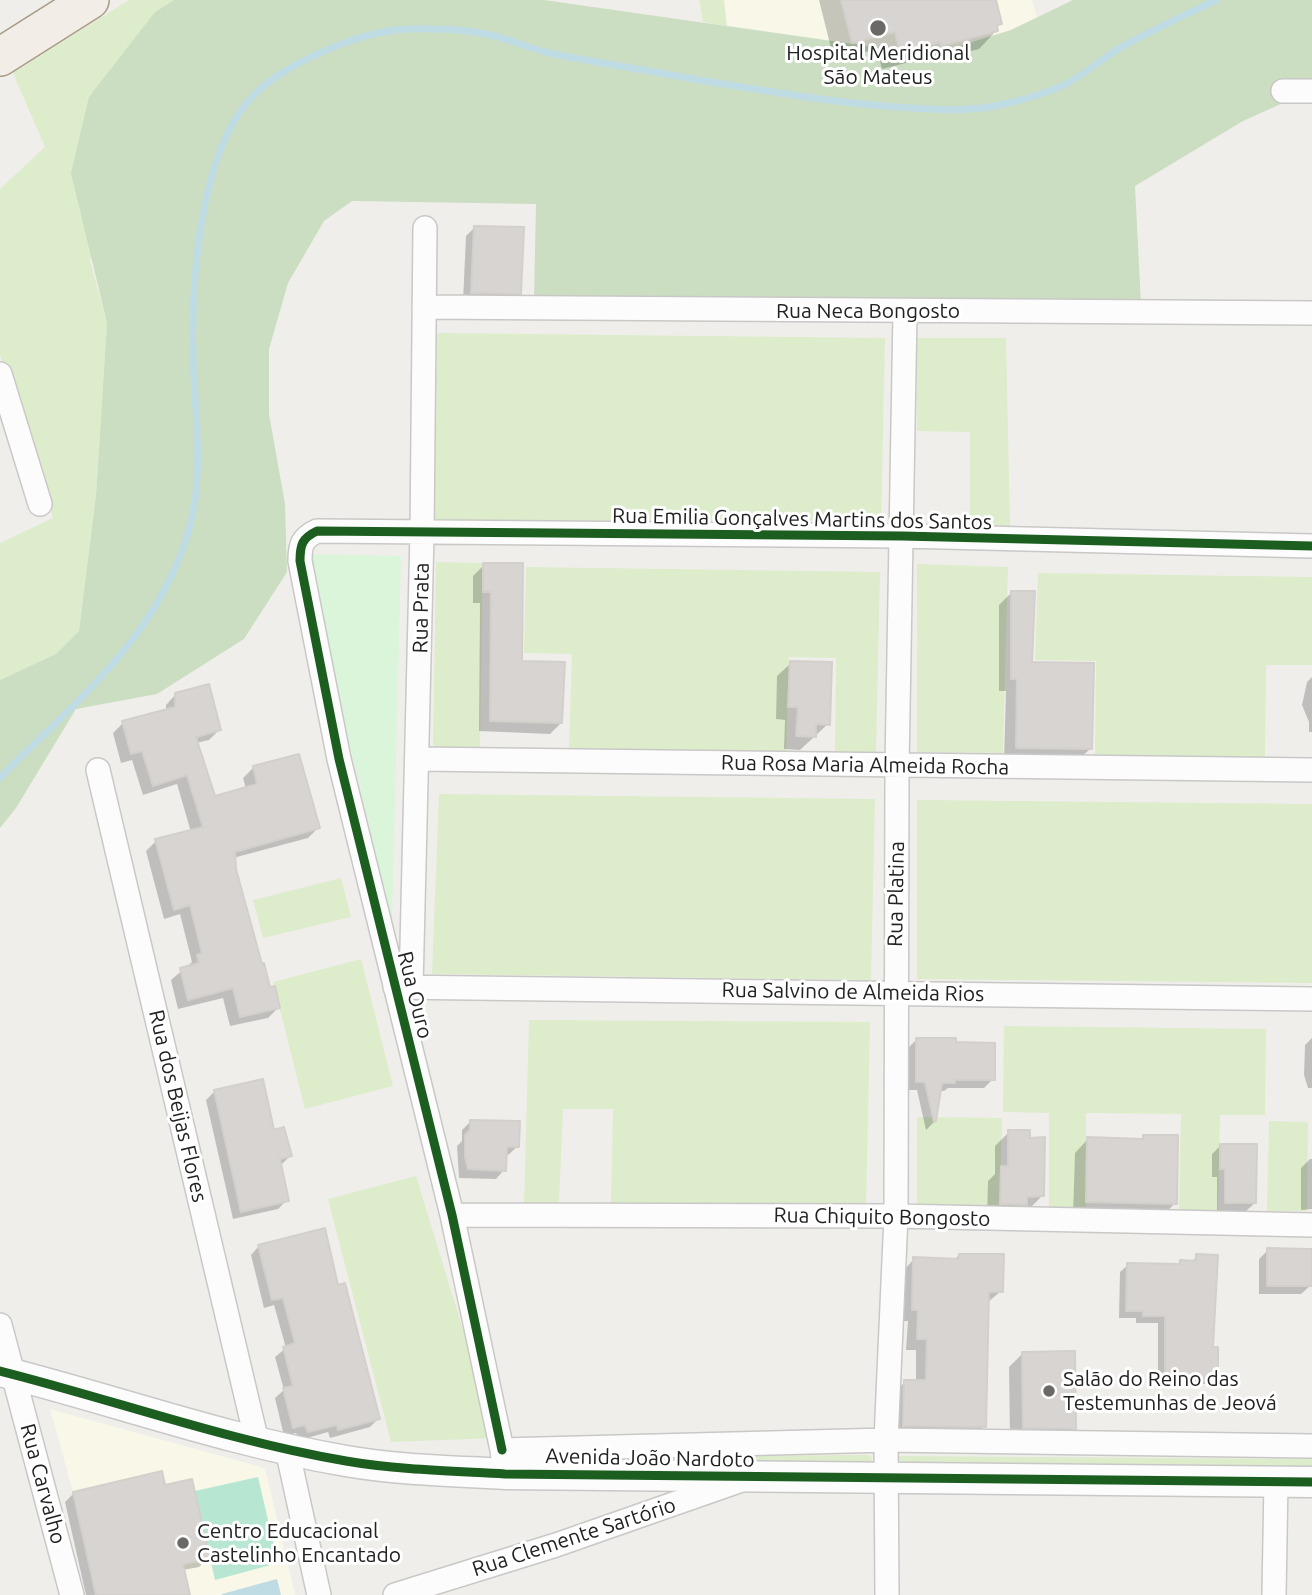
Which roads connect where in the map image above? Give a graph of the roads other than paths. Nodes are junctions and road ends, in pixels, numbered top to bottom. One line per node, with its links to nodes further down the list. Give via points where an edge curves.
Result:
1 (90, 0): 2 (main road)
2 (0, 57)
3 (1283, 91): 4 (street)
4 (1312, 91)
5 (425, 228): 6 (street, Rua Prata)
6 (424, 307): 7 (street, Rua Neca Bongosto); 11 (street, Rua Prata)
7 (905, 312): 8 (street, Rua Neca Bongosto); 12 (street, Rua Platina)
8 (1312, 313)
9 (0, 374): 10 (street)
10 (40, 504)
11 (422, 533): 12 (street, Rua Emilia Gonçalves Martins dos Santos); 14 (street, Rua Emilia Gonçalves Martins dos Santos, via 317,531); 15 (street, Rua Prata)
12 (902, 536): 13 (street, Rua Emilia Gonçalves Martins dos Santos); 16 (street, Rua Platina)
13 (1312, 545)
14 (300, 547): 19 (street, Rua Ouro, via 339,759)
15 (418, 759): 16 (street, Rua Rosa Maria Almeida Rocha); 19 (street, Rua Prata)
16 (897, 765): 18 (street, Rua Rosa Maria Almeida Rocha); 20 (street, Rua Platina)
17 (98, 770): 28 (street, Rua dos Beijas Flores)
18 (1312, 770)
19 (403, 987): 20 (street, Rua Salvino de Almeida Rios); 22 (street, Rua Ouro)
20 (895, 992): 21 (street, Rua Salvino de Almeida Rios); 23 (street, Rua Platina)
21 (1312, 999)
22 (452, 1215): 23 (street, Rua Chiquito Bongosto); 31 (street, Rua Ouro)
23 (896, 1216): 24 (street, Rua Chiquito Bongosto); 27 (street, Rua Platina)
24 (1312, 1225)
25 (0, 1325): 26 (street, Rua Carvalho)
26 (7, 1372): 28 (street, Avenida João Nardoto); 36 (street, Rua Carvalho)
27 (886, 1440): 29 (street, Avenida João Nardoto); 31 (street, Avenida João Nardoto); 33 (street, Rua Platina)
28 (257, 1442): 30 (street, Avenida João Nardoto)
29 (1312, 1446)
30 (286, 1449): 31 (street, Avenida João Nardoto, via 405,1469); 37 (street)
31 (503, 1462): 32 (street, Avenida João Nardoto)
32 (752, 1477): 33 (street, Avenida João Nardoto); 38 (street, Rua Clemente Sartório)
33 (886, 1477): 34 (street, Avenida João Nardoto); 39 (street, Rua Platina)
34 (1276, 1481): 35 (street, Avenida João Nardoto); 40 (street)
35 (1312, 1482)
36 (72, 1595)
37 (319, 1595)
38 (396, 1595)
39 (887, 1595)
40 (1274, 1595)

